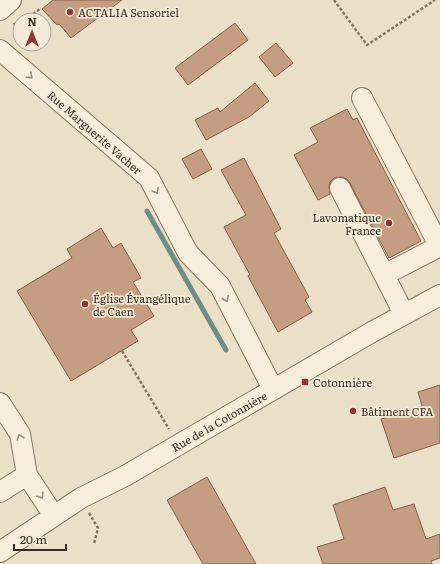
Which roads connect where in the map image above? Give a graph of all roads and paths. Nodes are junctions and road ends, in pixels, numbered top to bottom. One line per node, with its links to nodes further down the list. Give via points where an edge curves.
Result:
1 (11, 0): 5 (street)
2 (334, 0): 3 (path, via 367,45)
3 (435, 0)
4 (41, 8): 6 (path)
5 (0, 10)
6 (36, 12)
7 (0, 50): 15 (street, Rue Marguerite Vacher, one-way to 15, via 149,178 188,253 220,286)
8 (362, 98): 10 (street)
9 (340, 188): 11 (street)
10 (440, 246): 11 (street)
11 (384, 275): 13 (street)
12 (440, 295): 13 (street, Rue de la Cotonnière)
13 (404, 314): 15 (street, Rue de la Cotonnière)
14 (122, 351): 17 (path)
15 (273, 389): 20 (street, Rue de la Cotonnière, via 125,476 81,498)
16 (0, 403): 18 (street, one-way to 16, via 20,434)
17 (170, 430)
18 (27, 475): 19 (street); 20 (street, one-way to 20)
19 (0, 492)
20 (54, 516): 23 (street, Rue de la Cotonnière)
21 (91, 516): 22 (path, via 98,528)
22 (94, 544)
23 (0, 552)

